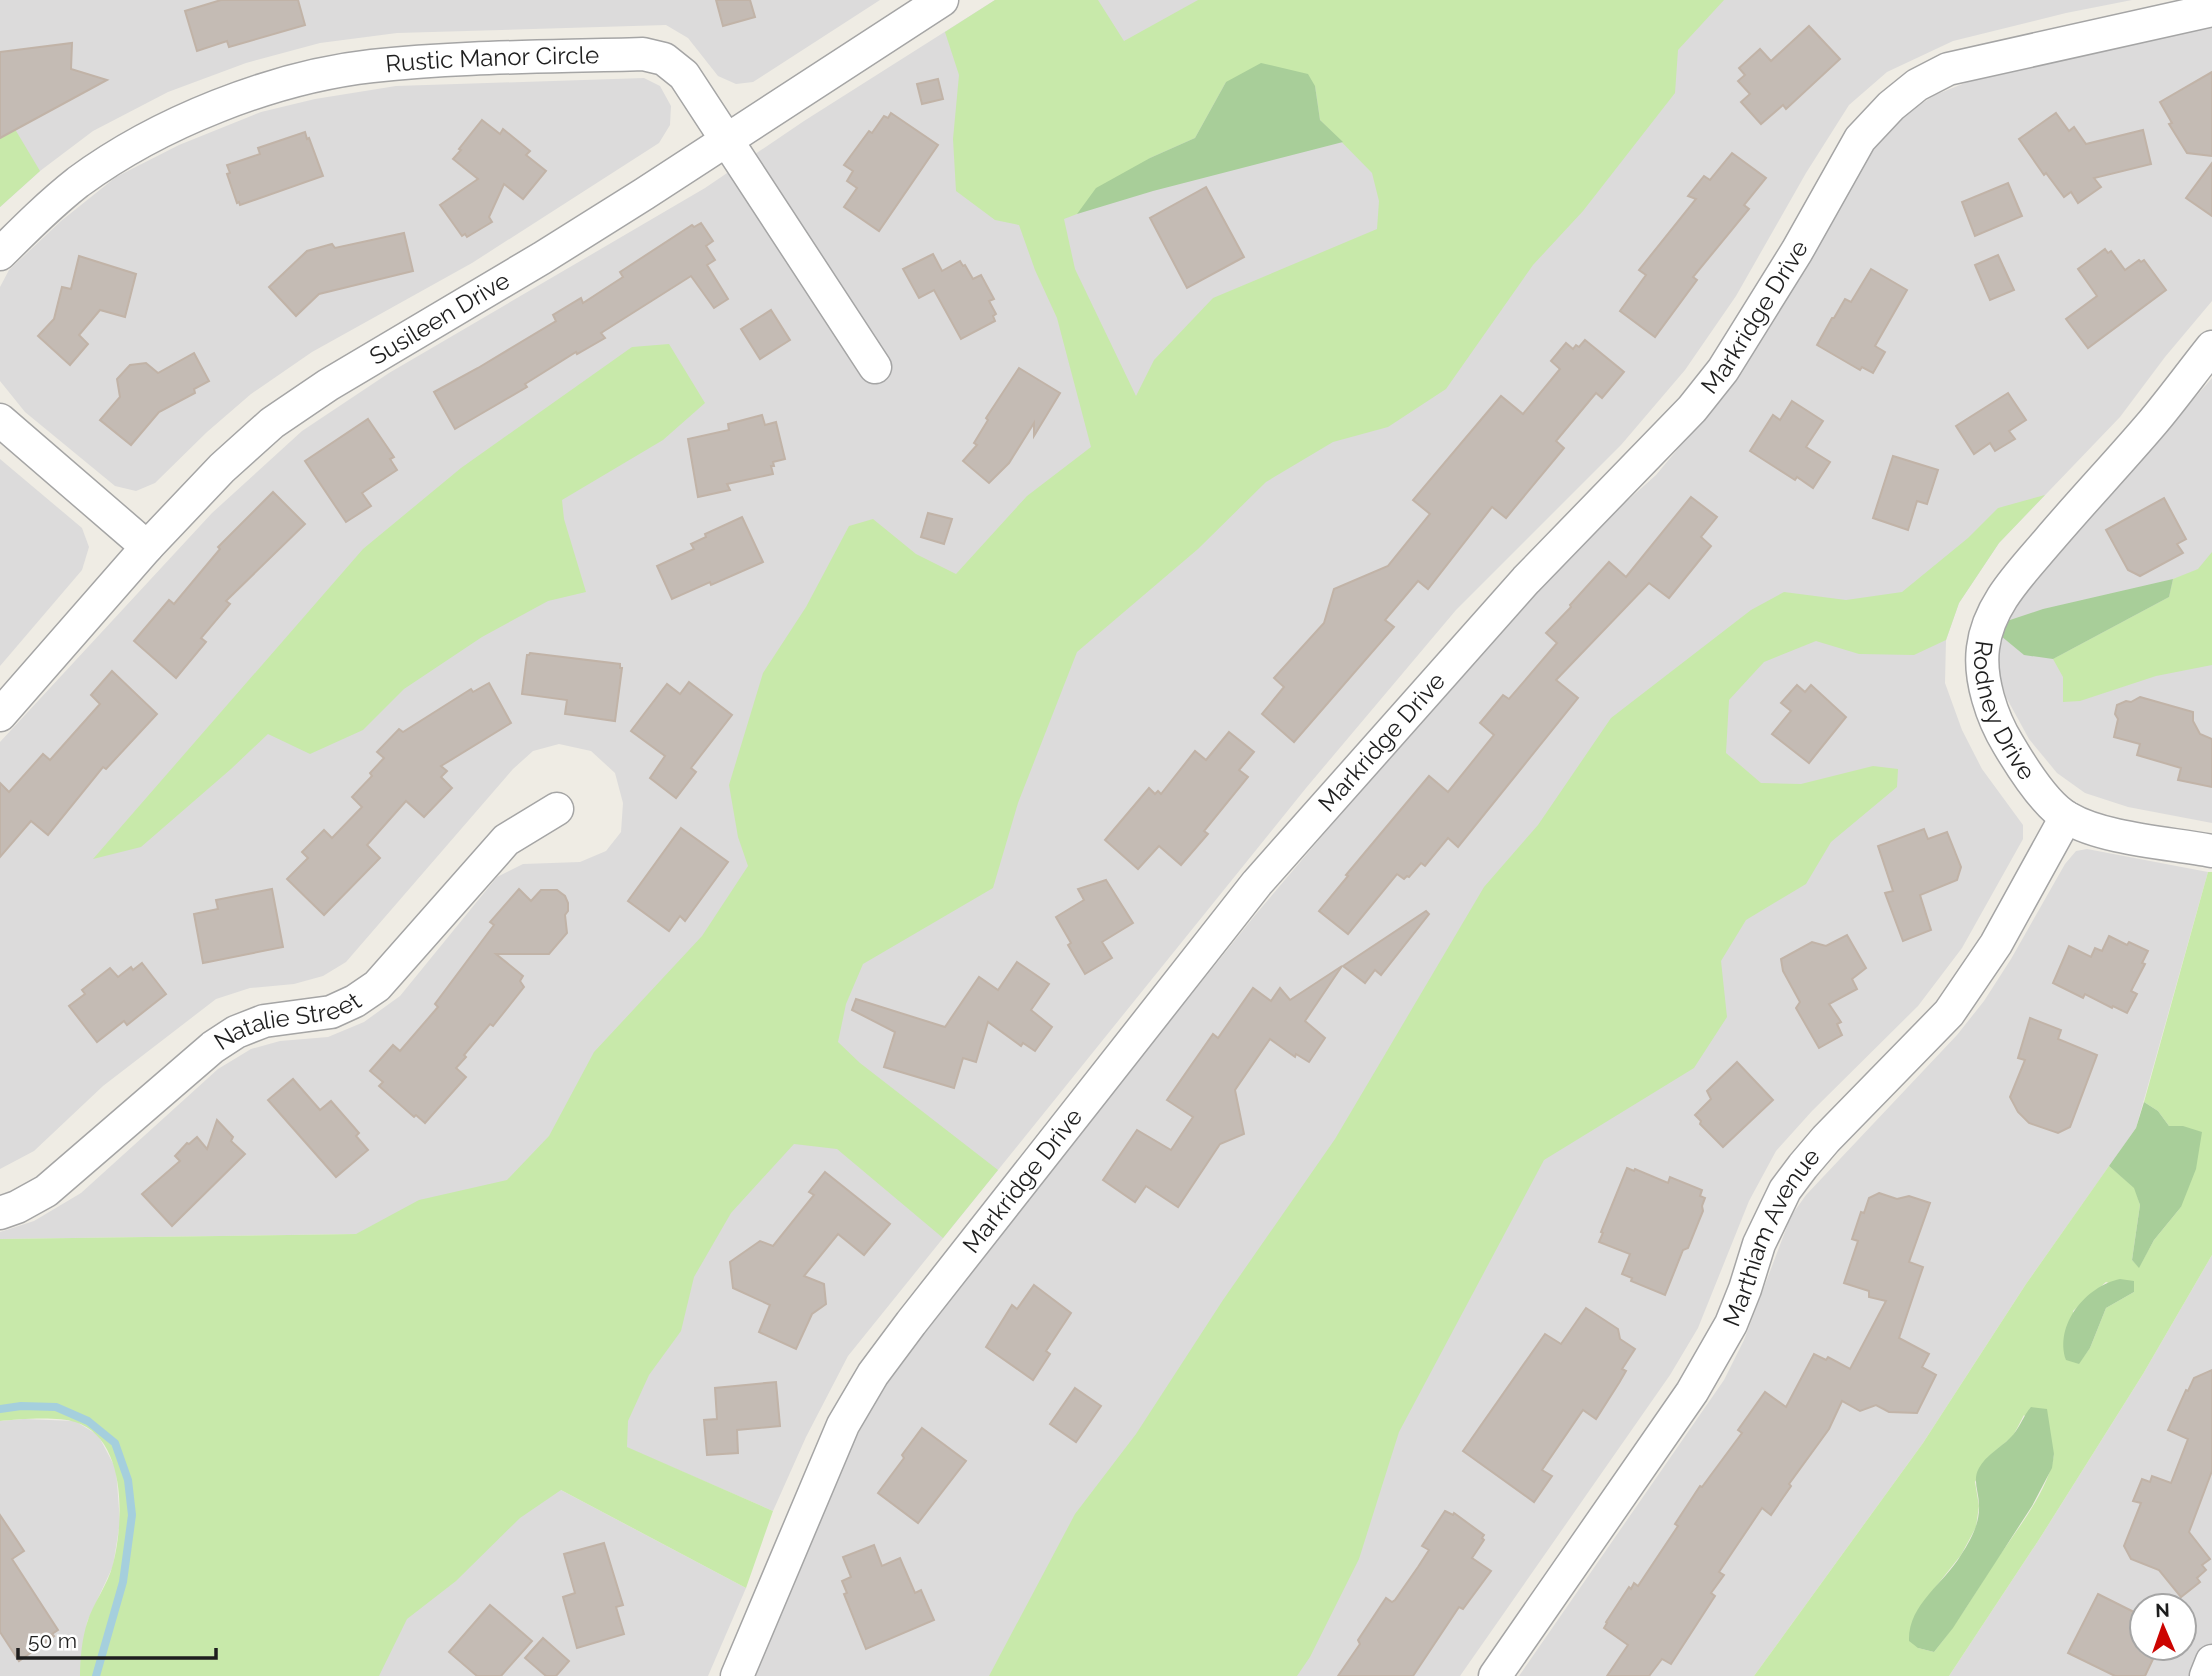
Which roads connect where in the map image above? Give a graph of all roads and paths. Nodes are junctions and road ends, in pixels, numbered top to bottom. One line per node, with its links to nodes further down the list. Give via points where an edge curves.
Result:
1 (942, 0): 3 (street, Susileen Drive)
2 (2207, 12): 15 (street, Markridge Drive, via 1948,69 1917,85 1860,139 1784,273 1723,370 1692,409 1526,580 1257,883 873,1374 843,1425)
3 (727, 141): 4 (street, Rustic Manor Circle, via 684,75 664,59 643,54 370,66 243,97 185,120 78,182); 6 (street, Rustic Manor Circle); 8 (street, Susileen Drive, via 272,423 222,468)
4 (0, 254)
5 (2212, 346): 11 (street, Rodney Drive, via 2153,422 2007,589 1991,619 1983,648 1984,674 2001,732 2022,769)
6 (875, 367)
7 (0, 420): 8 (street)
8 (148, 547): 9 (street, Susileen Drive)
9 (0, 715)
10 (557, 809): 13 (street, Natalie Street, via 506,840 377,986 331,1012 264,1021 236,1032 47,1191)
11 (2066, 817): 12 (street, Rodney Drive, via 2124,836); 16 (street, Marthiam Avenue, via 1996,944 1949,1013 1826,1139 1786,1190 1714,1356)
12 (2212, 851)
13 (0, 1213)
14 (2212, 1661): 17 (street)
15 (737, 1676)
16 (1495, 1676)
17 (2206, 1676)

